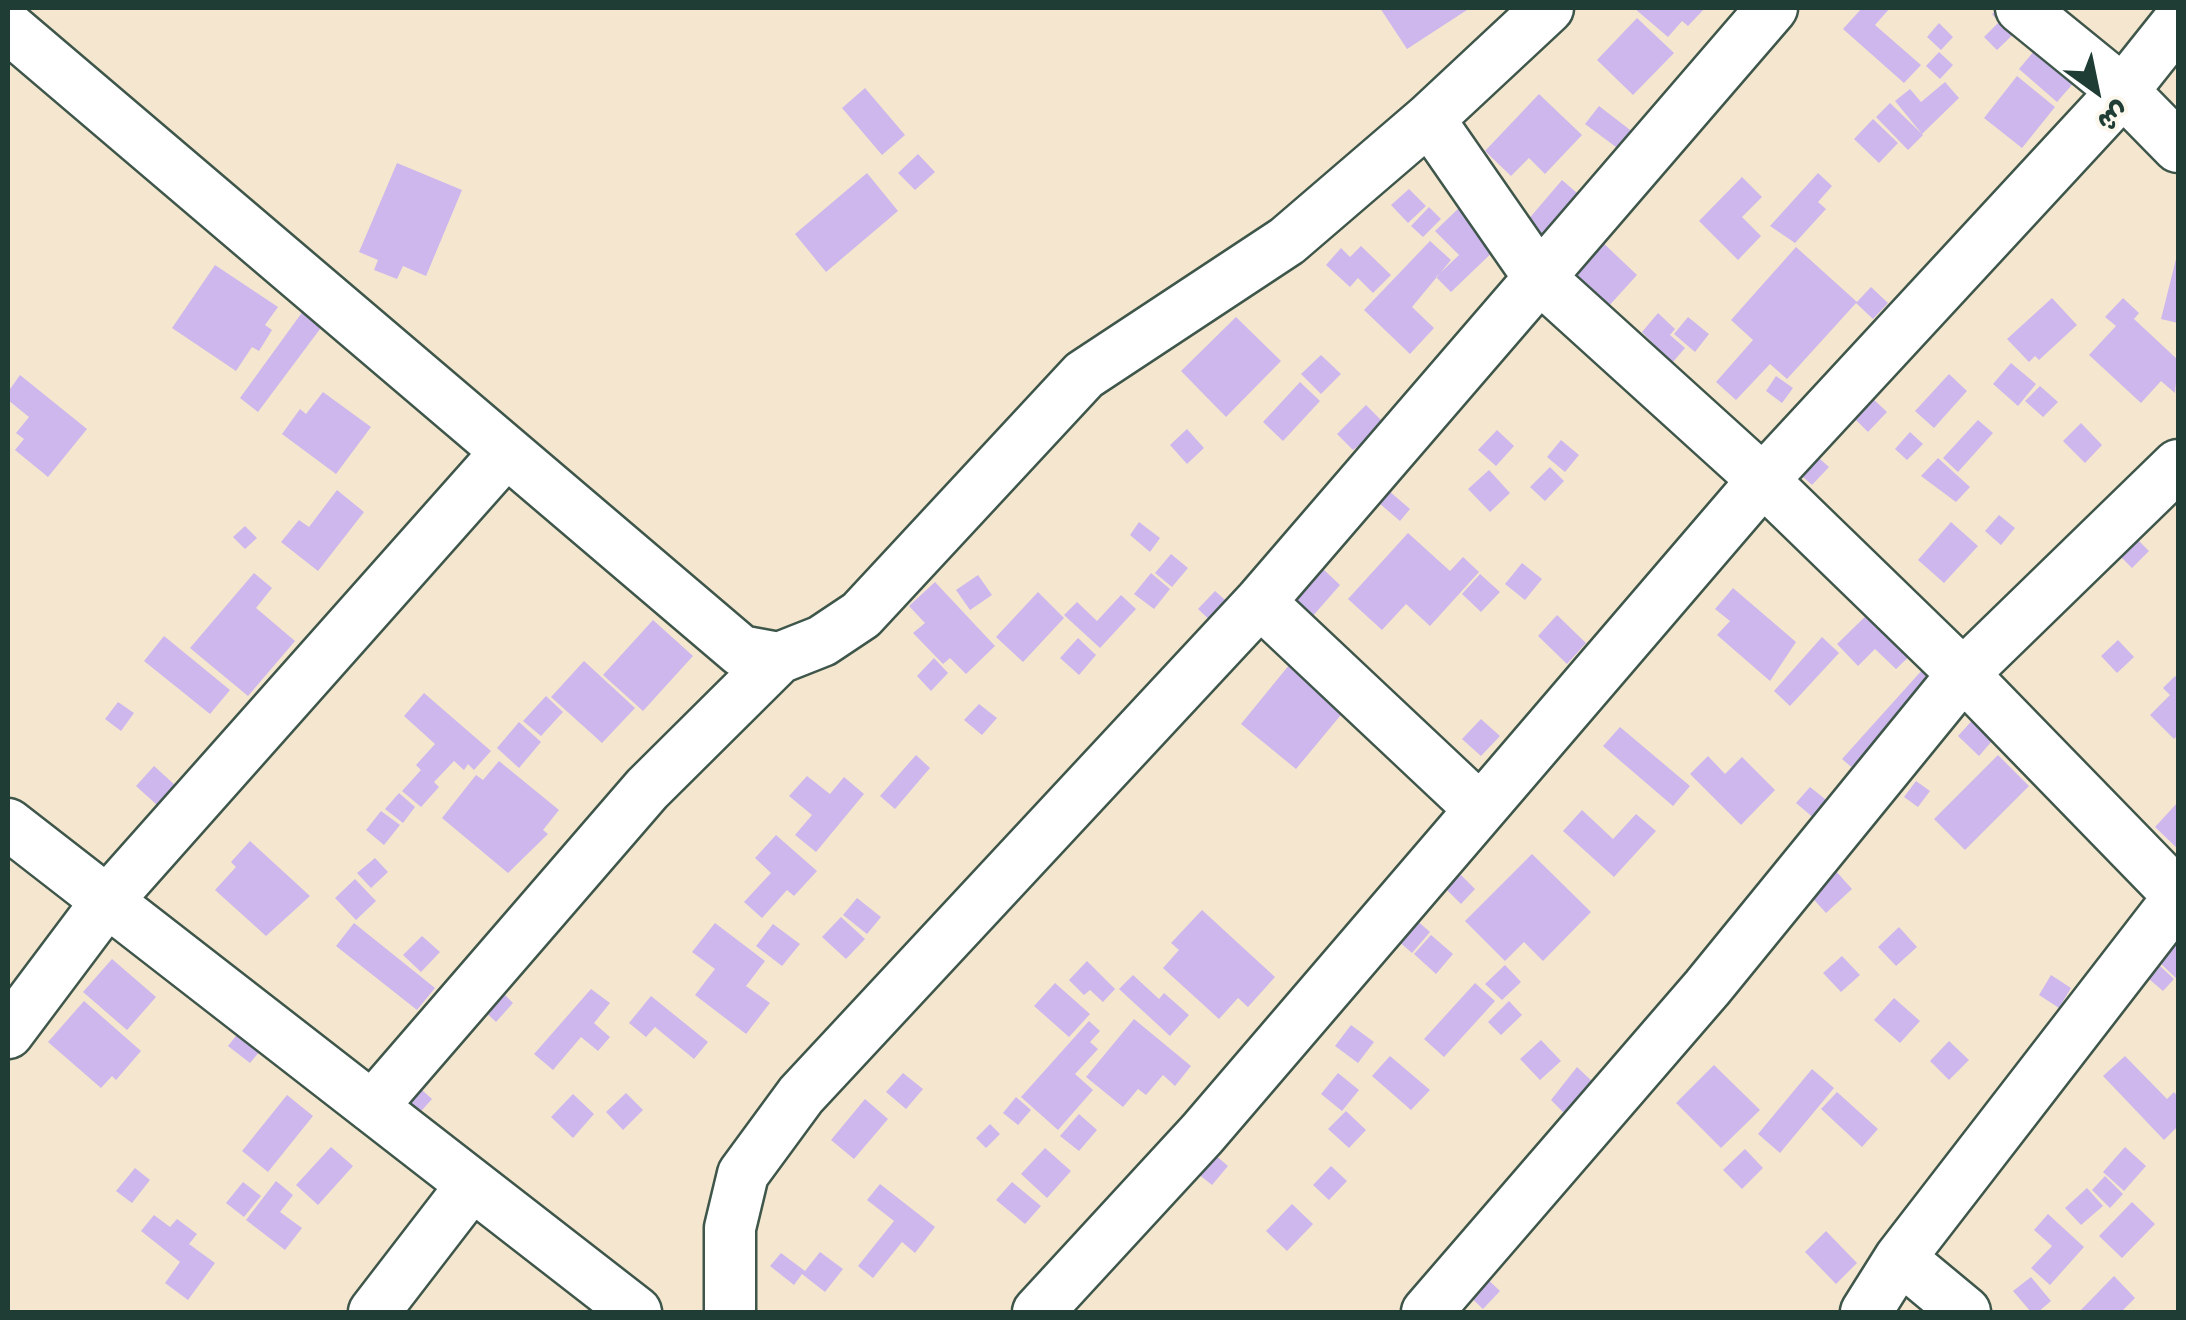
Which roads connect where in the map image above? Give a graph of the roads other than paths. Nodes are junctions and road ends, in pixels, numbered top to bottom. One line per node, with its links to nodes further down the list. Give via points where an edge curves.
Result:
1 (1548, 8): 7 (street)
2 (1772, 8): 9 (street)
3 (2020, 8): 6 (street)
4 (2178, 22): 6 (street)
5 (8, 27): 10 (street)
6 (2123, 91): 8 (street); 12 (street)
7 (1429, 120): 9 (street); 14 (street, via 1287,241 1084,376 861,615)
8 (2178, 147)
9 (1538, 276): 12 (street); 13 (street)
10 (506, 452): 14 (street, via 741,651); 19 (street)
11 (2178, 465): 15 (street)
12 (1763, 480): 15 (street); 16 (street)
13 (1260, 602): 16 (street); 26 (street, via 801,1095 744,1174 730,1228)
14 (779, 658): 21 (street, via 647,789)
15 (1963, 674): 18 (street); 28 (street, via 1707,988)
16 (1480, 809): 27 (street, via 1202,1134)
17 (8, 824): 19 (street)
18 (2178, 896): 23 (street)
19 (106, 902): 20 (street); 21 (street)
20 (8, 1033)
21 (372, 1107): 22 (street)
22 (470, 1186): 24 (street); 25 (street)
23 (1900, 1258): 29 (street); 30 (street)
24 (374, 1312)
25 (636, 1312)
26 (730, 1312)
27 (1038, 1312)
28 (1427, 1312)
29 (1866, 1312)
30 (1966, 1312)

